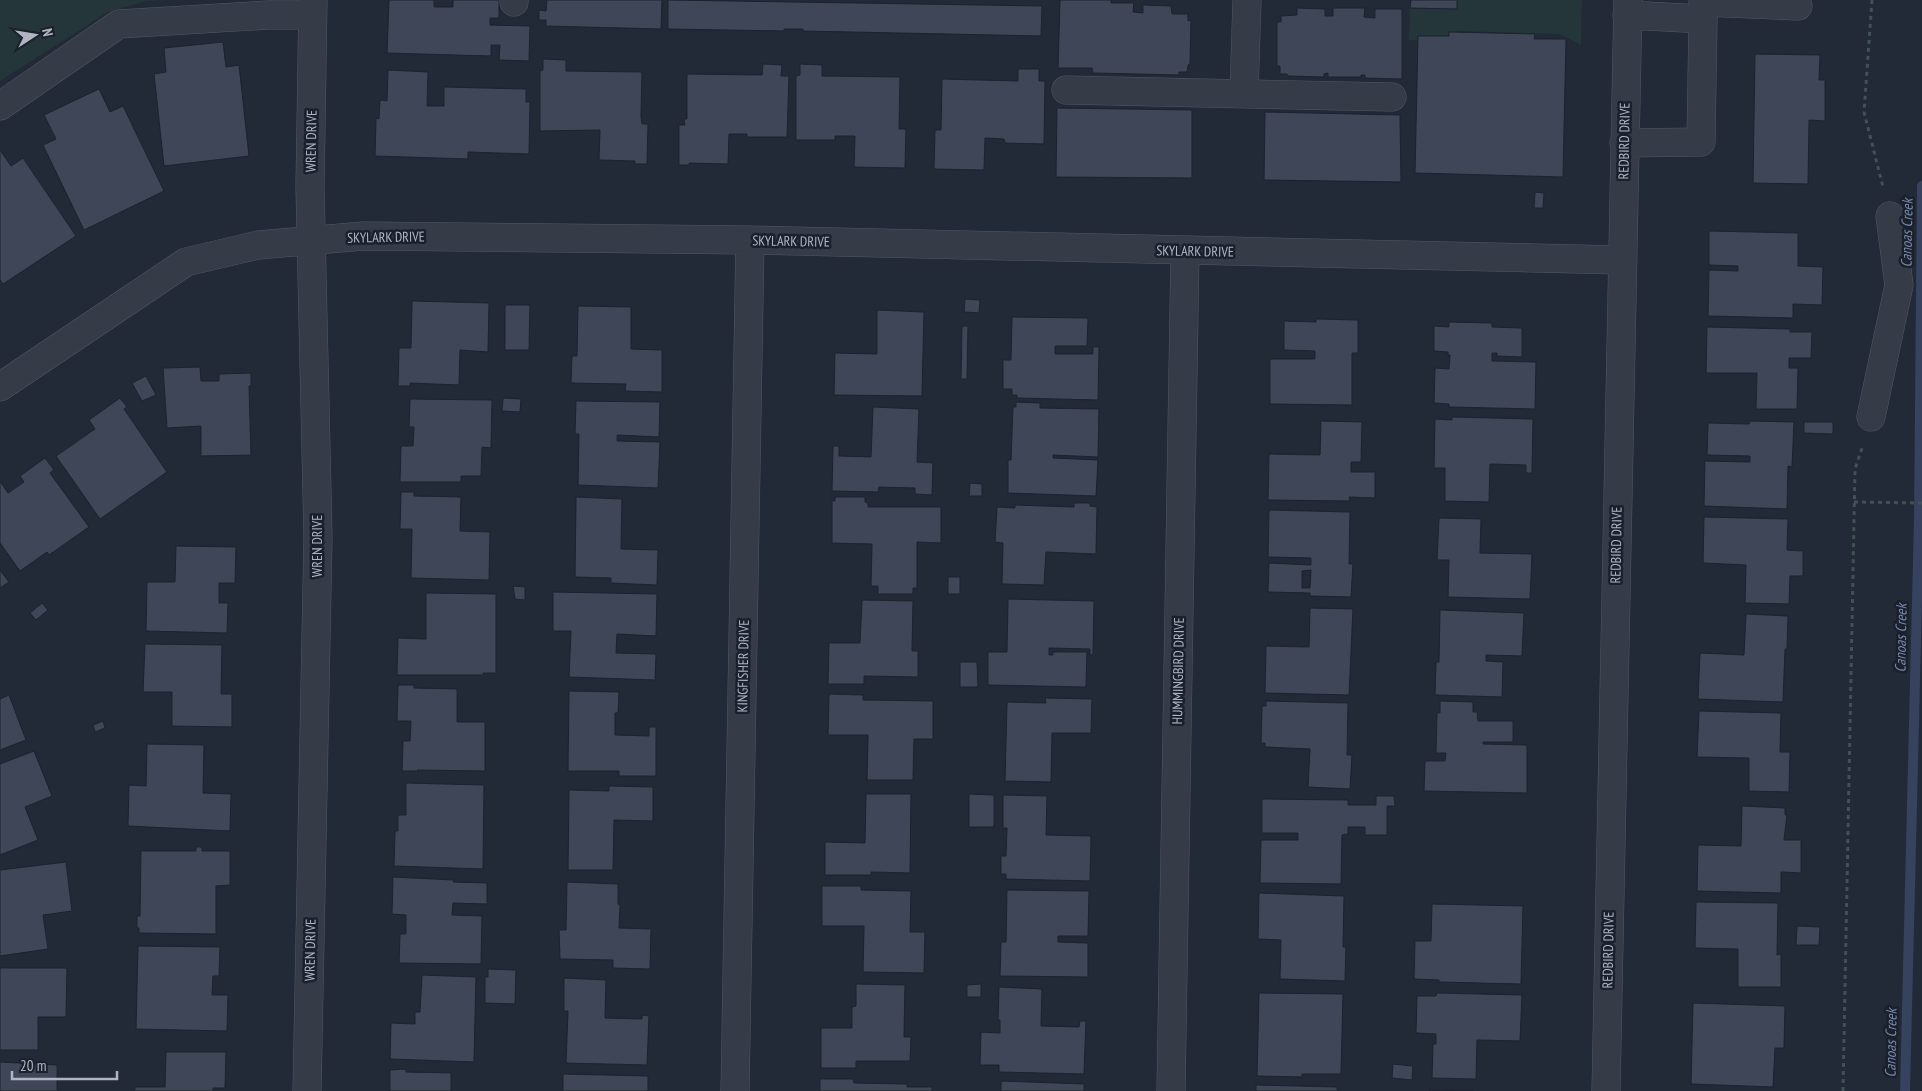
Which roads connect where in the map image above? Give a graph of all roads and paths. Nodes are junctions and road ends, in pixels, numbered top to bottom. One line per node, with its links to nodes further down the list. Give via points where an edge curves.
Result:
1 (1247, 0): 8 (street)
2 (1872, 0): 12 (path, via 1864,112)
3 (1798, 6): 6 (street, via 1703,2)
4 (313, 8): 10 (street, via 269,15 119,24); 13 (street, WREN DRIVE)
5 (1627, 8): 6 (street); 11 (street, REDBIRD DRIVE)
6 (1703, 19): 11 (street, via 1701,142)
7 (1066, 90): 8 (street)
8 (1244, 94): 9 (street)
9 (1392, 97)
10 (0, 106)
11 (1624, 143): 16 (street, REDBIRD DRIVE)
12 (1890, 216): 18 (street, via 1899,285)
13 (311, 240): 14 (street, SKYLARK DRIVE, via 364,236); 17 (street, SKYLARK DRIVE, via 258,244 186,262); 21 (street, WREN DRIVE, via 318,537)
14 (750, 240): 15 (street, SKYLARK DRIVE); 22 (street, KINGFISHER DRIVE)
15 (1185, 251): 16 (street, SKYLARK DRIVE); 23 (street, HUMMINGBIRD DRIVE)
16 (1621, 260): 24 (street, REDBIRD DRIVE)
17 (0, 386)
18 (1871, 417): 19 (path, via 1855,469)
19 (1854, 502): 20 (path); 25 (path)
20 (1922, 503)
21 (307, 1091)
22 (735, 1091)
23 (1171, 1091)
24 (1606, 1091)
25 (1843, 1091)

